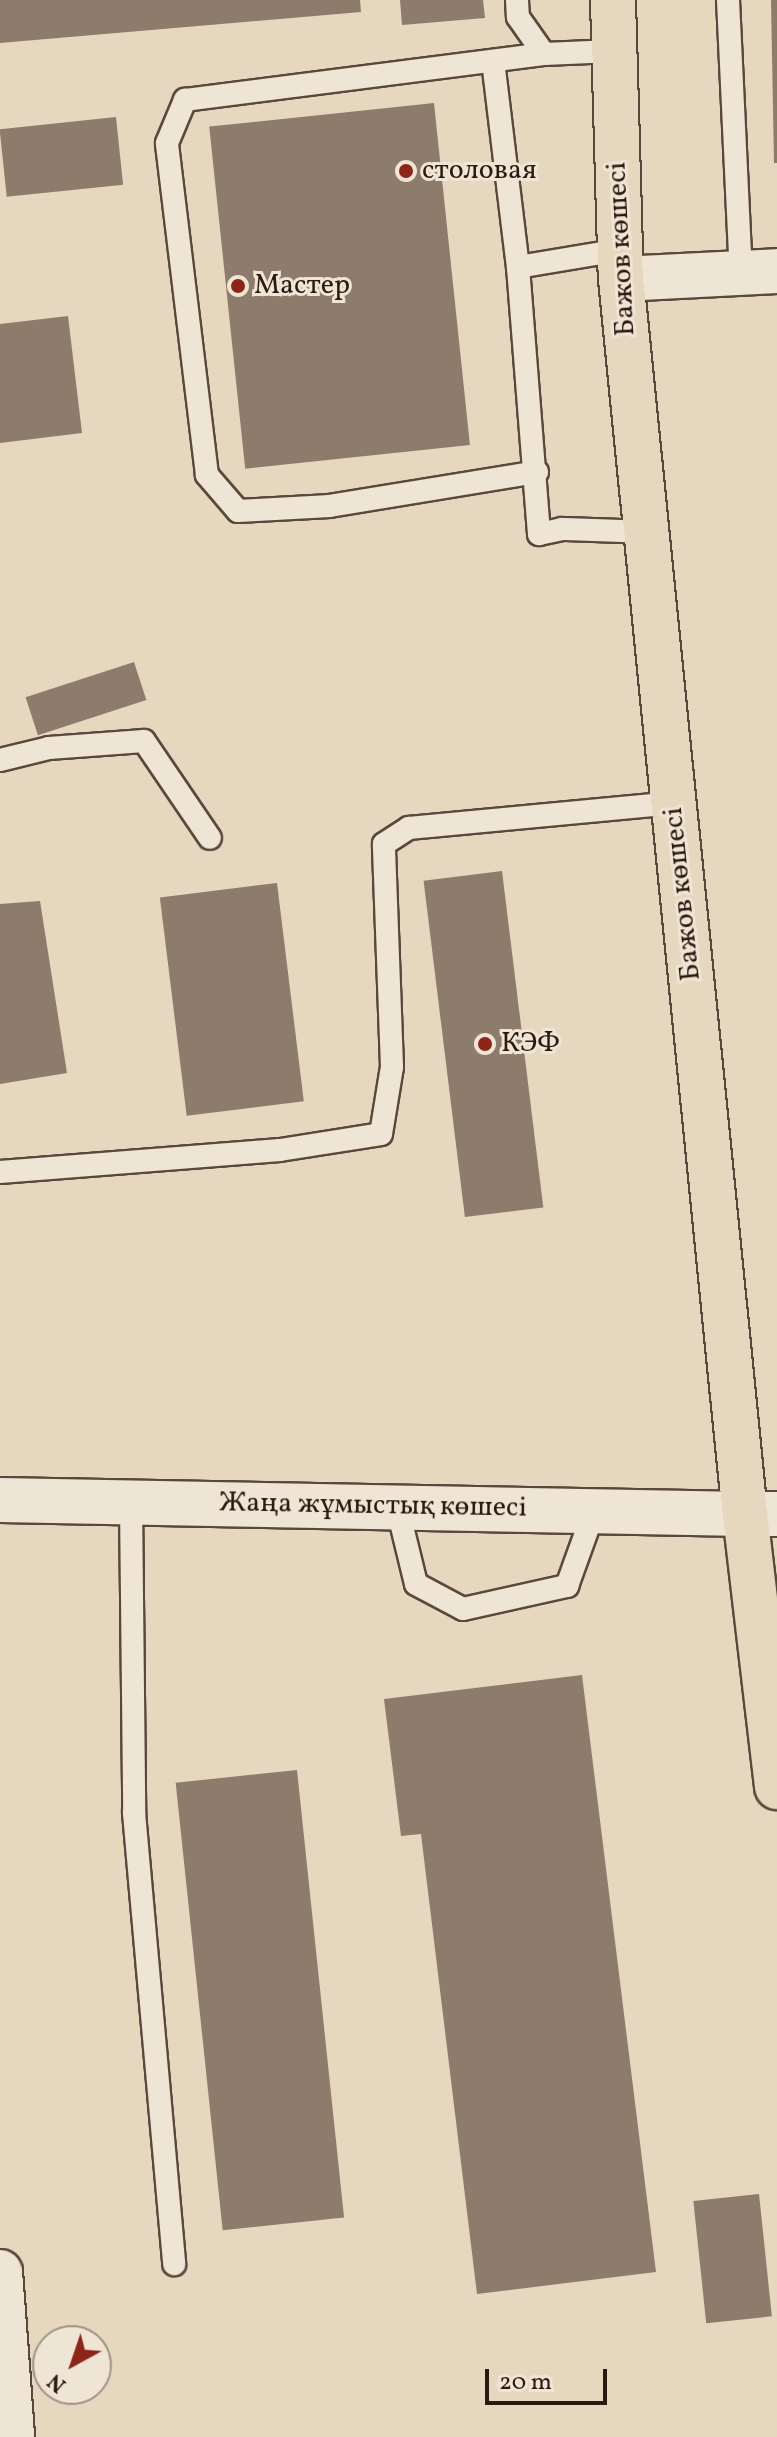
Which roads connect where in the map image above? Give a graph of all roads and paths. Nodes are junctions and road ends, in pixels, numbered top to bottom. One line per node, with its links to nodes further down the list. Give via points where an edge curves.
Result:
1 (517, 0): 5 (lane, via 518,17)
2 (613, 0): 4 (main road, Бажов көшесі)
3 (728, 0): 9 (lane)
4 (614, 51): 5 (lane); 7 (main road, Бажов көшесі)
5 (544, 54): 6 (lane)
6 (493, 61): 8 (lane); 10 (lane, via 185,100 167,143 207,475 238,511 330,506)
7 (620, 264): 8 (lane); 9 (street); 11 (main road, Бажов көшесі)
8 (518, 267): 10 (lane)
9 (759, 272)
10 (537, 472): 11 (lane, via 539,534 562,529)
11 (646, 532): 13 (main road, Бажов көшесі)
12 (0, 760): 14 (lane, via 49,748 144,741)
13 (674, 803): 15 (lane, via 409,828 384,844 392,1067 381,1134 280,1150); 20 (main road, Бажов көшесі)
14 (210, 838)
15 (0, 1172)
16 (0, 1500): 17 (street, Жаңа жұмыстық көшесі)
17 (131, 1502): 18 (street, Жаңа жұмыстық көшесі); 22 (lane, via 134,1813)
18 (397, 1506): 19 (street, Жаңа жұмыстық көшесі); 19 (lane, via 416,1584 463,1609 567,1586)
19 (594, 1511): 20 (street, Жаңа жұмыстық көшесі)
20 (761, 1514): 21 (main road, Бажов көшесі)
21 (777, 1787)
22 (174, 2264)
23 (0, 2272): 24 (street)
24 (12, 2437)

